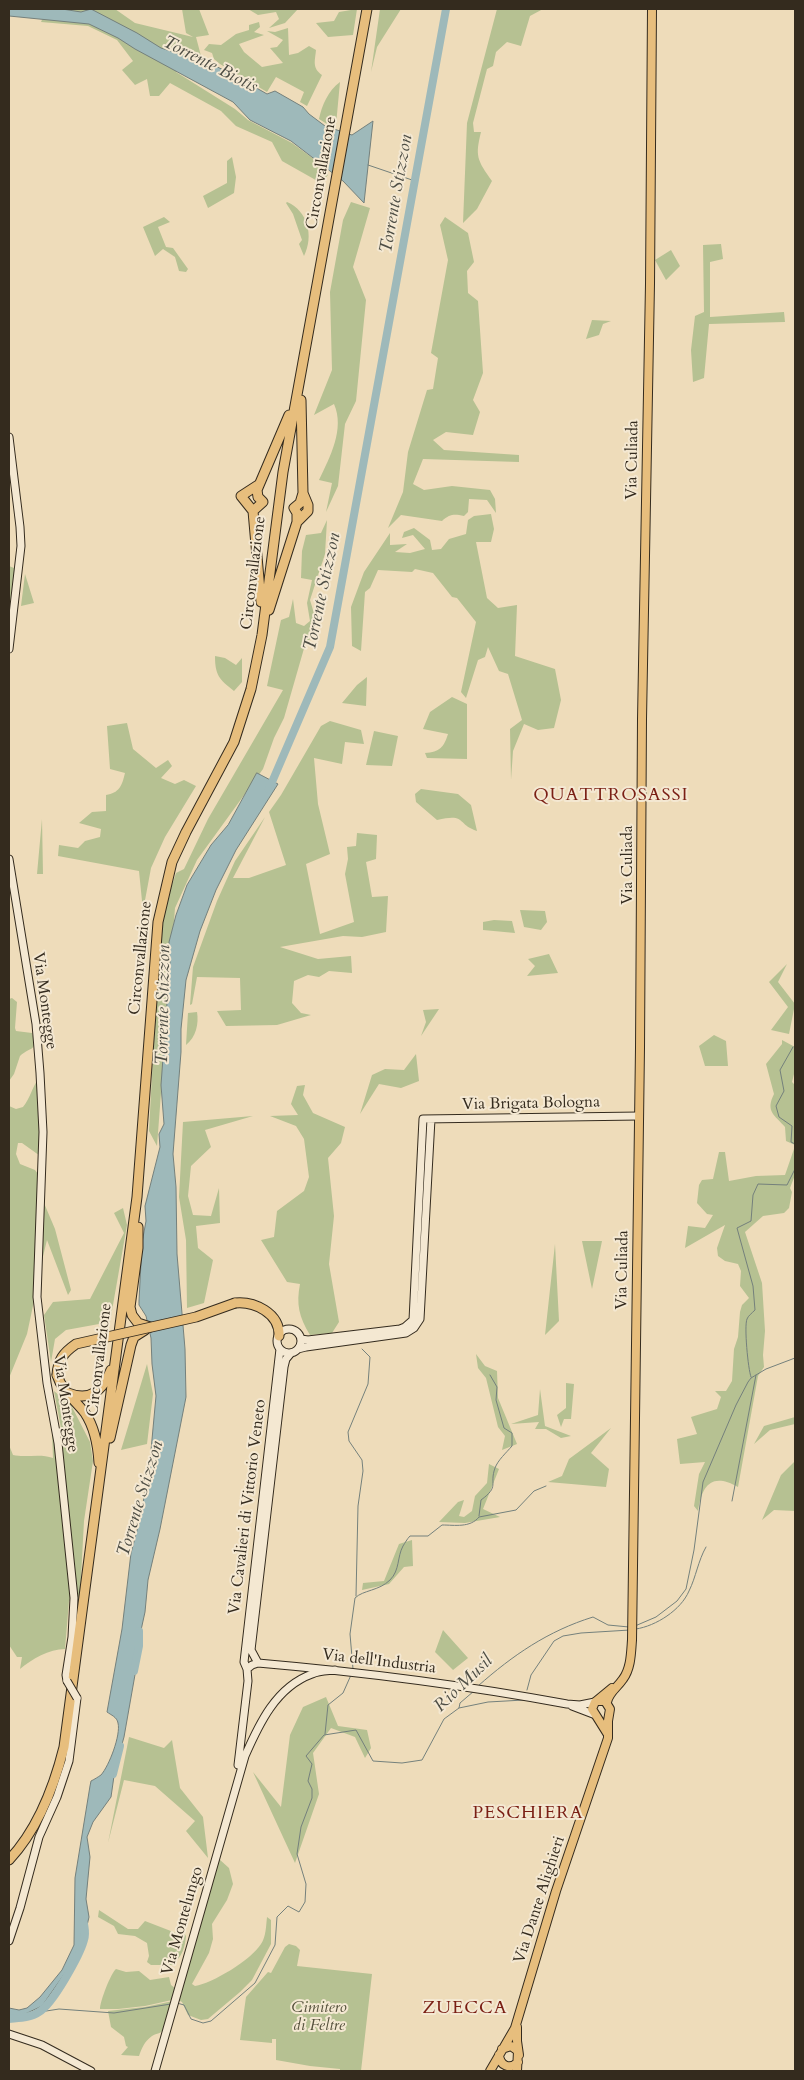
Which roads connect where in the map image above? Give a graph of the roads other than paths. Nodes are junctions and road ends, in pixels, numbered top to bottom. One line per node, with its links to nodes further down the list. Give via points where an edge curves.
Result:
1 (367, 9): 3 (highway, Circonvallazione)
2 (652, 9): 10 (main road, Via Culiada)
3 (302, 366): 5 (highway, via 287,422); 7 (highway, Circonvallazione, via 279,498); 7 (highway, via 305,374 300,406 303,493 300,503 294,508 297,522)
4 (9, 437): 8 (street, via 20,546)
5 (258, 484): 6 (highway, via 257,494 263,502); 6 (highway, via 241,496)
6 (253, 511): 7 (highway)
7 (263, 624): 12 (highway, Circonvallazione, via 252,689 234,742 186,832 172,862 164,892 155,945)
8 (9, 649)
9 (9, 859): 39 (street, Via Montegge, bridge, via 36,1024 40,1073 43,1132 37,1297 58,1443 74,1598 66,1675 77,1698 69,1761 58,1797 39,1837)
10 (639, 1116): 11 (street, Via Brigata Bologna); 28 (main road, Via Culiada, via 633,1625 629,1666 624,1679)
11 (427, 1119): 17 (street, via 412,1320 400,1329 308,1340); 19 (street, via 420,1319 406,1333)
12 (137, 1197): 14 (highway, via 138,1248 130,1307 140,1325); 20 (highway, Circonvallazione)
13 (275, 1323): 14 (highway, bridge, via 257,1304 235,1302 196,1317); 15 (highway); 16 (highway)
14 (151, 1327): 21 (highway, bridge, via 76,1344 64,1351 57,1375); 22 (highway, bridge, via 134,1337)
15 (287, 1330): 16 (street); 17 (street, via 296,1332)
16 (278, 1336): 18 (street)
17 (300, 1338): 19 (street)
18 (280, 1349): 19 (street, via 286,1353); 25 (street, Via Cavalieri di Vittorio Veneto, via 244,1662)
19 (295, 1351): 24 (street, Via Cavalieri di Vittorio Veneto, via 286,1359 284,1367 251,1650)
20 (115, 1358): 21 (highway, via 105,1384 97,1393 87,1397); 22 (highway, Circonvallazione)
21 (66, 1393): 23 (highway, via 86,1414 93,1429 98,1444)
22 (102, 1472): 23 (highway, Circonvallazione)
23 (100, 1486): 38 (highway, Circonvallazione, via 64,1747 51,1791 33,1826)
24 (258, 1663): 25 (street); 27 (street, Via dell'Industria)
25 (247, 1669): 34 (street, Via Montelungo)
26 (335, 1670): 27 (street, Via Montelungo); 31 (street, Via dell'Industria, via 474,1687)
27 (312, 1671): 35 (street, Via Montelungo, via 284,1692)
28 (616, 1687): 29 (main road, Via Culiada); 30 (main road, Via Culiada)
29 (596, 1701): 30 (main road); 31 (street, Via dell'Industria); 33 (main road, via 592,1709)
30 (607, 1702): 32 (main road, via 610,1707)
31 (567, 1704): 33 (street, Via dell'Industria)
32 (608, 1714): 33 (main road, via 603,1718); 36 (main road, Via Dante Alighieri)
33 (595, 1715): 36 (main road, via 603,1724)
34 (242, 1730): 35 (street, via 250,1737); 37 (street, Via Montelungo)
35 (255, 1733): 37 (street, Via Montelungo)
36 (608, 1738): 40 (main road, Via Dante Alighieri, via 556,1891)
37 (237, 1778): 46 (street, Via Montelungo)
38 (9, 1860)
39 (9, 1941)
40 (519, 2014): 42 (main road, Via Dante Alighieri, via 513,2032); 43 (main road, Via Dante Alighieri, via 516,2035)
41 (9, 2034): 45 (street, via 42,2045)
42 (500, 2052): 43 (main road, via 507,2046 514,2047); 44 (main road, via 500,2061); 47 (main road, Via Dante Alighieri)
43 (519, 2058): 44 (main road); 48 (main road, Via Dante Alighieri)
44 (508, 2068): 47 (main road, via 496,2067)
45 (90, 2071)
46 (155, 2071)
47 (490, 2071)
48 (517, 2071)

